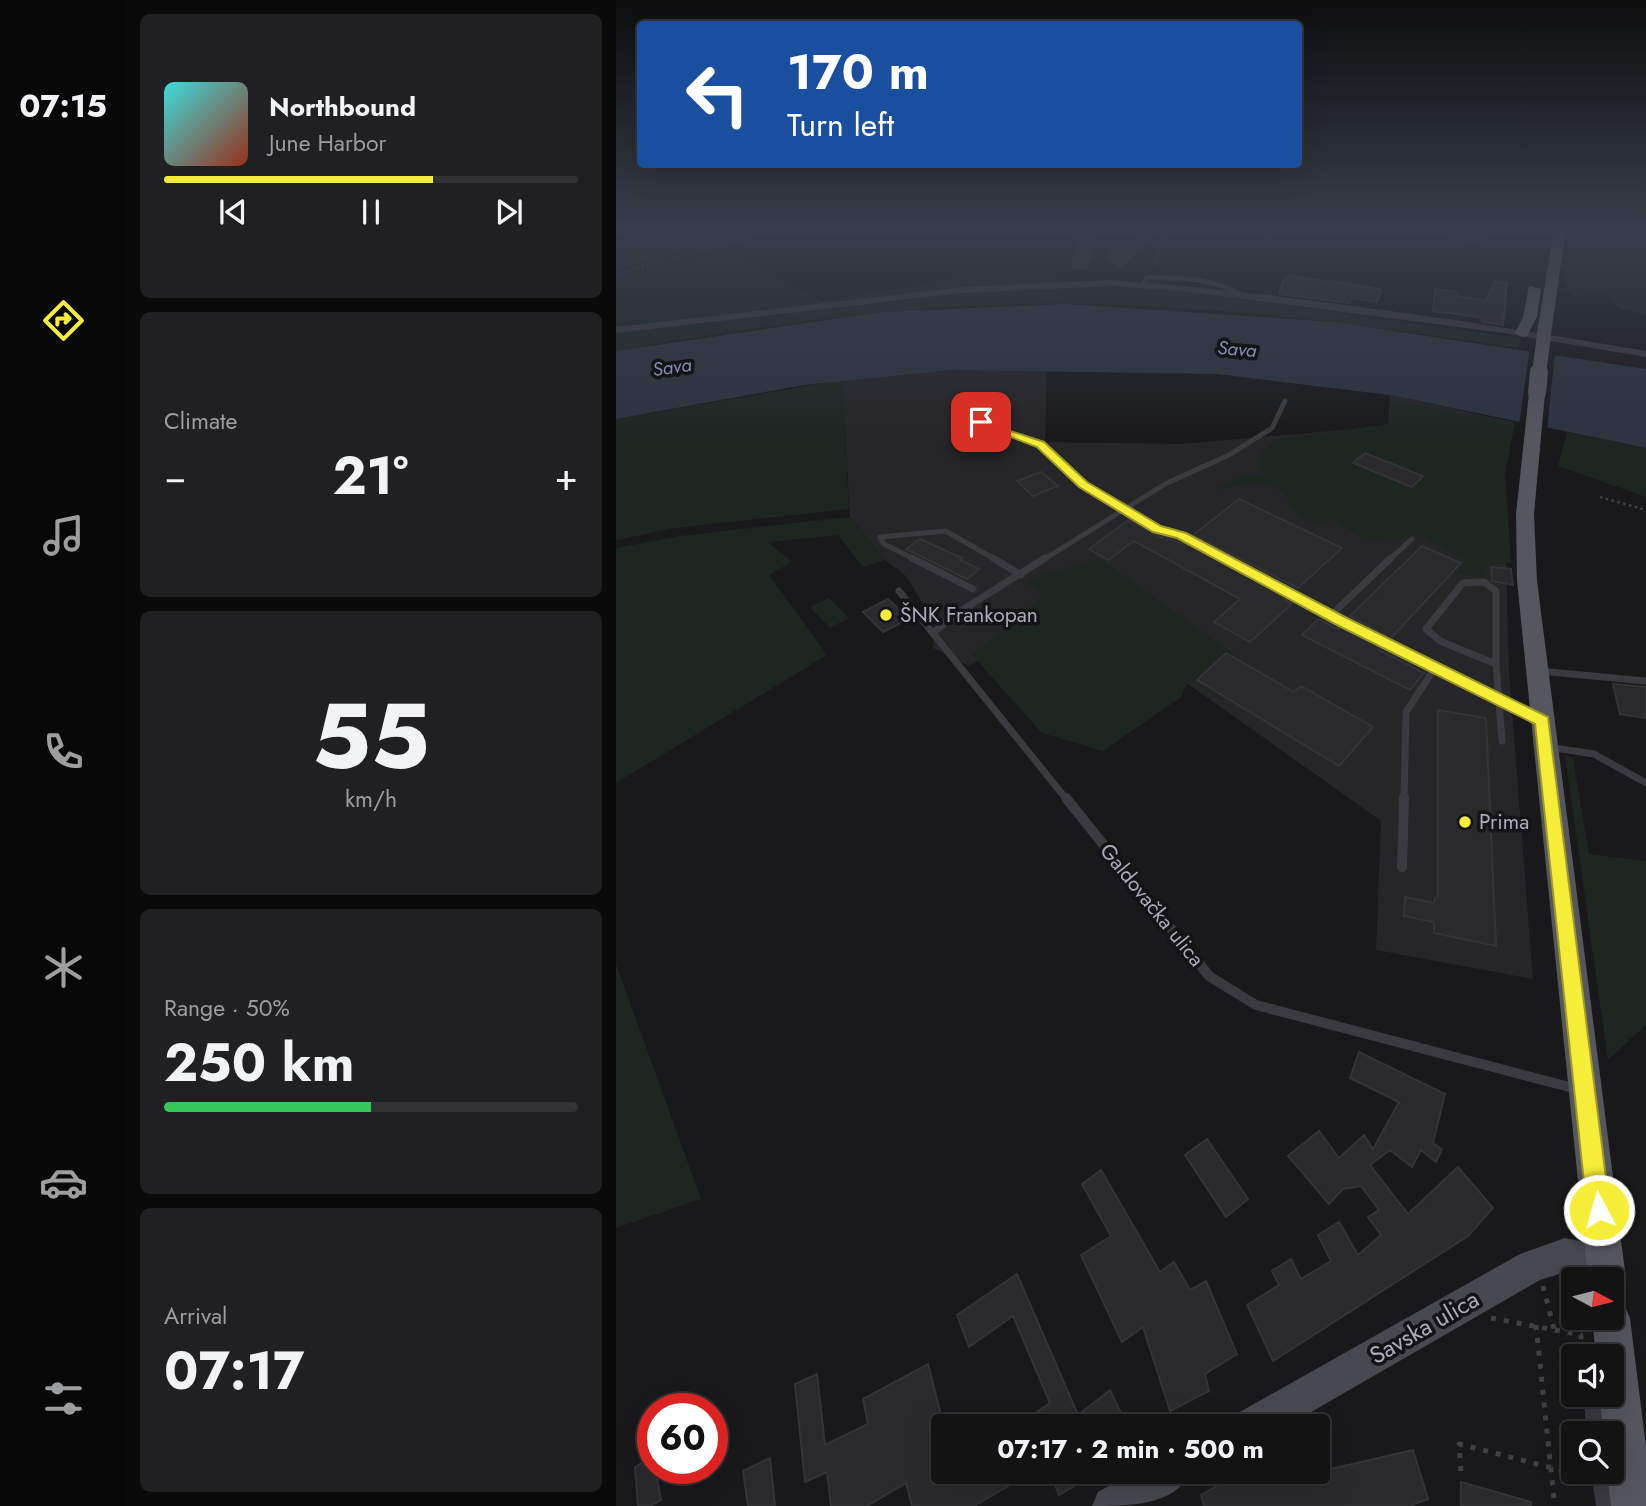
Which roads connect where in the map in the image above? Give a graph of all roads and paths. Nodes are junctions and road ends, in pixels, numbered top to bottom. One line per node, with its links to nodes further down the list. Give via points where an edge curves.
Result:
1 (884, 299): 5 (street)
2 (1268, 299): 6 (street)
3 (1533, 299): 6 (main road)
4 (1548, 299): 21 (main road, bridge, via 1527,483 1525,545)
5 (616, 330)
6 (1522, 333): 7 (street)
7 (1646, 354)
8 (1285, 401): 12 (lane, via 1272,428 1229,455 1165,484)
9 (981, 422): 12 (lane, via 1041,444 1067,472)
10 (1600, 497): 11 (path)
11 (1646, 510)
12 (1125, 511): 14 (lane); 17 (lane)
13 (1412, 539): 17 (lane)
14 (1021, 575): 15 (lane, via 946,531 880,537 884,544); 18 (lane)
15 (973, 589)
16 (899, 591): 18 (lane, Galdovačka ulica)
17 (1331, 615): 20 (lane)
18 (933, 633): 28 (lane, Galdovačka ulica, via 1209,976 1256,1005)
19 (1496, 664): 19 (lane, via 1440,641 1426,629 1463,583 1485,582 1496,592); 23 (lane)
20 (1435, 668): 23 (lane); 27 (lane, via 1406,712)
21 (1536, 670): 22 (lane); 24 (main road)
22 (1646, 681)
23 (1499, 700): 24 (lane); 25 (lane)
24 (1544, 733): 26 (lane); 28 (main road)
25 (1502, 741)
26 (1646, 783)
27 (1402, 867)
28 (1587, 1091): 31 (main road)
29 (1532, 1266): 30 (main road, Savska ulica, via 1565,1255); 34 (path, via 1541,1279); 37 (main road, Savska ulica)
30 (1598, 1267)
31 (1606, 1267)
32 (1484, 1316): 33 (path)
33 (1536, 1325): 34 (path); 38 (path)
34 (1554, 1329): 36 (path, via 1581,1335)
35 (1612, 1330): 46 (main road)
36 (1581, 1344)
37 (1272, 1414)
38 (1551, 1468): 39 (path); 40 (path, via 1460,1444); 43 (path)
39 (1561, 1470)
40 (1461, 1471)
41 (1151, 1484): 44 (main road)
42 (1603, 1484): 45 (street)
43 (1554, 1499)
44 (1112, 1506)
45 (1610, 1506)
46 (1632, 1506)

